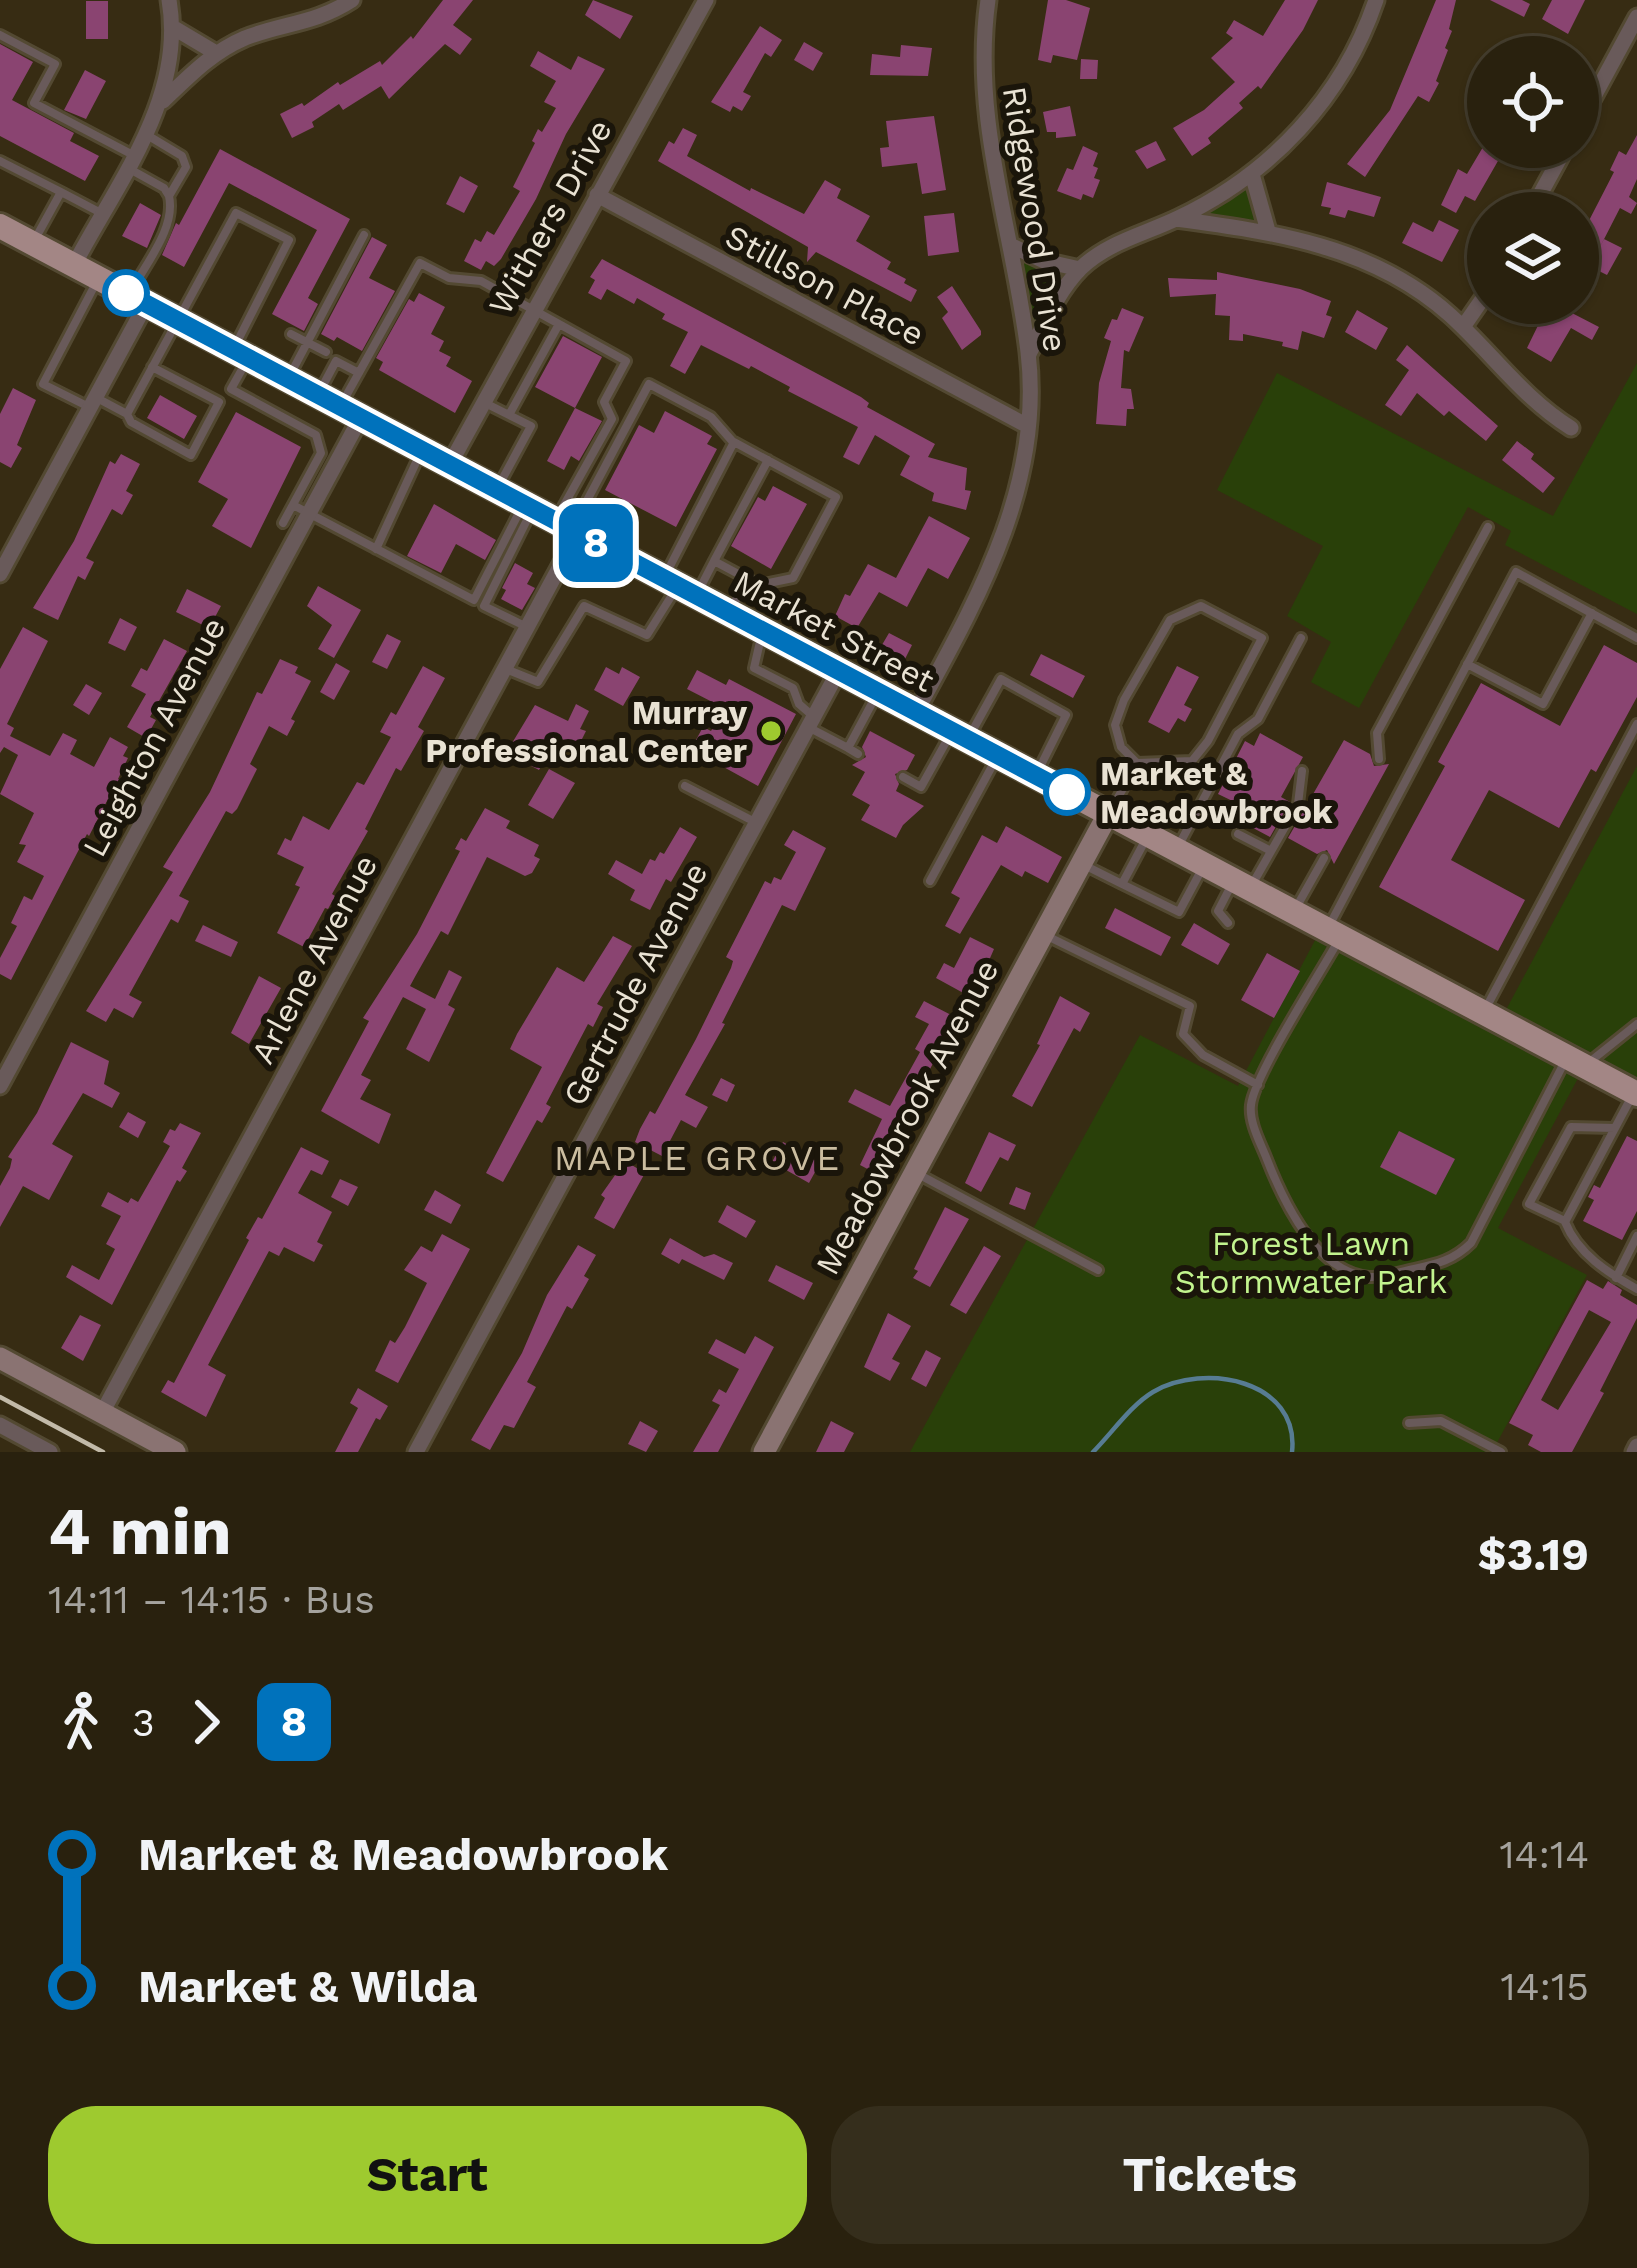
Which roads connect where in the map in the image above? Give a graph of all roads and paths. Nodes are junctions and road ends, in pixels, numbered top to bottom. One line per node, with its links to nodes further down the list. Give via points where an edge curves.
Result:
1 (169, 0): 7 (street)
2 (352, 0): 9 (street)
3 (706, 0): 17 (street, Withers Drive)
4 (988, 0): 25 (street, Ridgewood Drive, via 982,89)
5 (1376, 0): 15 (street, via 1328,94)
6 (1637, 17): 10 (street)
7 (174, 28): 9 (street); 11 (street)
8 (0, 35): 14 (lane, via 55,64 34,103)
9 (215, 52): 11 (street)
10 (1599, 87)
11 (161, 104): 12 (street)
12 (145, 134): 14 (street); 18 (lane, via 186,161)
13 (0, 161): 16 (lane)
14 (130, 161): 18 (lane); 19 (street)
15 (1252, 175): 20 (street); 22 (street)
16 (61, 192): 19 (lane); 24 (lane)
17 (597, 195): 30 (street, Withers Drive); 50 (street, Stillson Place)
18 (169, 196): 29 (lane)
19 (101, 213): 26 (street)
20 (1176, 219): 22 (street); 27 (street)
21 (0, 226): 24 (main road, Market Street)
22 (1268, 231): 34 (street, via 1375,266)
23 (364, 235): 36 (lane)
24 (32, 244): 26 (main road, Market Street)
25 (1010, 245): 27 (street); 39 (street, Ridgewood Drive)
26 (74, 265): 28 (main road, Market Street)
27 (1080, 269): 39 (street)
28 (99, 278): 29 (main road, Market Street); 44 (lane, via 43,384)
29 (138, 299): 31 (main road, Market Street); 44 (street)
30 (534, 309): 33 (lane); 41 (lane, via 481,281 449,278 420,263); 46 (street, Withers Drive)
31 (177, 320): 38 (main road, Market Street); 38 (lane, via 236,213 289,240); 40 (lane)
32 (1467, 321): 34 (street)
33 (557, 327): 49 (lane); 58 (lane, via 626,361 604,403 612,418)
34 (1463, 327): 51 (street, via 1534,402)
35 (291, 334): 36 (lane)
36 (307, 342): 37 (lane); 42 (lane)
37 (326, 352)
38 (241, 354): 42 (main road, Market Street); 43 (lane)
39 (1029, 354): 50 (street, Ridgewood Drive)
40 (152, 367): 45 (lane); 48 (lane)
41 (359, 373): 47 (lane); 47 (lane, via 336,361)
42 (288, 378): 47 (main road, Market Street)
43 (231, 389): 45 (lane); 57 (lane, via 316,435 321,453)
44 (93, 402): 48 (lane); 63 (street)
45 (220, 402): 48 (lane, via 191,455)
46 (484, 402): 49 (lane); 55 (street, Withers Drive)
47 (340, 406): 53 (main road, Market Street); 57 (street, Leighton Avenue)
48 (127, 414)
49 (509, 415): 56 (lane, via 531,426)
50 (1027, 425): 76 (street, Ridgewood Drive, via 1015,499 989,574)
51 (1571, 428)
52 (734, 442): 54 (lane); 58 (lane, via 711,417 650,384); 65 (lane)
53 (422, 449): 55 (main road, Market Street); 61 (lane)
54 (768, 460): 62 (lane); 64 (lane, via 836,496 794,578 760,585)
55 (450, 464): 56 (main road, Market Street)
56 (496, 489): 58 (main road, Market Street)
57 (301, 509): 59 (lane); 61 (lane); 109 (street, Leighton Avenue)
58 (552, 519): 61 (lane, via 474,600); 65 (main road, Market Street); 68 (street, Arlene Avenue); 68 (lane, via 484,606)
59 (283, 523)
60 (1489, 527): 83 (lane, via 1377,733)
61 (376, 549)
62 (714, 561): 64 (lane); 65 (lane)
63 (0, 574)
64 (748, 578): 66 (lane)
65 (679, 587): 66 (main road, Market Street); 73 (lane, via 647,635 584,606 538,682)
66 (729, 613): 69 (main road, Market Street)
67 (1592, 613): 71 (lane); 72 (lane, via 1543,704); 72 (lane, via 1516,572)
68 (527, 627): 73 (street, Arlene Avenue)
69 (762, 631): 74 (main road, Market Street); 77 (lane, via 754,668 793,688)
70 (1301, 638): 93 (lane)
71 (1637, 638)
72 (1467, 664): 103 (lane)
73 (505, 668): 119 (street, Arlene Avenue)
74 (838, 671): 75 (main road, Market Street); 77 (street, Gertrude Avenue)
75 (878, 692): 76 (main road, Market Street); 80 (lane)
76 (916, 712): 79 (main road, Market Street)
77 (811, 722): 80 (lane); 90 (street, Gertrude Avenue)
78 (1637, 724): 105 (lane)
79 (960, 735): 82 (main road, Market Street); 86 (lane, via 1001,679 1066,715); 87 (lane, via 921,787)
80 (848, 748): 81 (lane)
81 (858, 754)
82 (998, 755): 86 (main road, Market Street); 98 (lane)
83 (1379, 759)
84 (1137, 763): 84 (lane, via 1121,747 1115,724 1170,620 1202,606 1262,638 1192,761); 89 (lane)
85 (1301, 770): 94 (lane, via 1298,804)
86 (1035, 775): 89 (main road, Market Street)
87 (903, 777)
88 (685, 786): 90 (lane)
89 (1108, 814): 92 (main road, Market Street); 96 (street, Meadowbrook Avenue)
90 (756, 823): 124 (street, Gertrude Avenue)
91 (1238, 834): 94 (lane)
92 (1148, 836): 93 (main road, Market Street); 99 (lane)
93 (1176, 850): 97 (main road, Market Street)
94 (1271, 851): 100 (lane)
95 (1324, 858): 101 (lane)
96 (1082, 864): 99 (lane); 104 (street, Meadowbrook Avenue)
97 (1204, 865): 99 (lane, via 1179,912); 100 (main road, Market Street)
98 (930, 881)
99 (1122, 884)
100 (1242, 885): 101 (main road, Market Street); 102 (lane, via 1218,911)
101 (1294, 912): 103 (main road, Market Street)
102 (1228, 923)
103 (1334, 933): 105 (main road, Market Street); 108 (lane)
104 (1044, 934): 108 (lane, via 1190,1006 1183,1034 1202,1055); 112 (street, Meadowbrook Avenue)
105 (1483, 1013): 107 (main road, Market Street)
106 (1637, 1024): 107 (lane)
107 (1576, 1062): 108 (lane, via 1471,1244 1440,1264 1375,1278 1333,1263 1277,1185 1254,1126); 110 (main road, Market Street)
108 (1258, 1085)
109 (0, 1086)
110 (1635, 1093): 111 (lane)
111 (1615, 1128): 113 (lane); 113 (lane, via 1571,1127 1529,1204)
112 (915, 1173): 115 (lane); 125 (street, Meadowbrook Avenue)
113 (1565, 1221): 116 (lane)
114 (1637, 1236): 116 (lane)
115 (1098, 1270)
116 (1616, 1278): 117 (lane)
117 (1637, 1289)
118 (0, 1358): 119 (street)
119 (102, 1413): 123 (street)
120 (1409, 1424): 126 (lane, via 1441,1421)
121 (0, 1425): 122 (street)
122 (50, 1452)
123 (175, 1452)
124 (416, 1452)
125 (764, 1452)
126 (1501, 1452)

